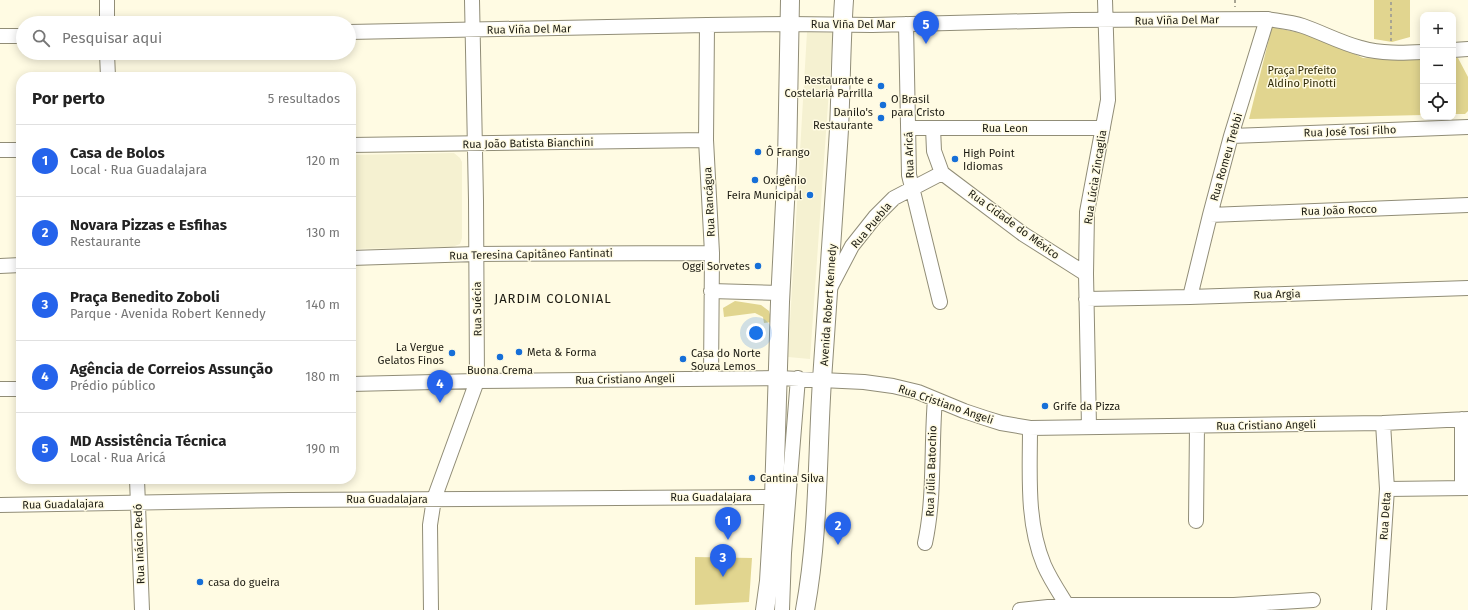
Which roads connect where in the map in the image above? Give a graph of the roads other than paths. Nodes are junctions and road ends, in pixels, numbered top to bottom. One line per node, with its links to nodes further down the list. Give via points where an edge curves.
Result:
1 (107, 0): 6 (street)
2 (472, 0): 13 (street, Rua Suécia)
3 (790, 0): 9 (main road)
4 (844, 0): 10 (main road, Avenida Robert Kennedy)
5 (1105, 0): 8 (street, Rua Lúcia Zincaglia)
6 (107, 16)
7 (1266, 19): 8 (street, Rua Viña Del Mar); 19 (street, Rua Viña Del Mar, via 1302,25 1362,49 1391,54); 26 (street, Rua Romeu Trebbi)
8 (1106, 20): 11 (street, Rua Viña Del Mar); 25 (street, Rua Lúcia Zincaglia, via 1108,100)
9 (789, 24): 10 (street, Rua Viña Del Mar); 12 (street, Rua Viña Del Mar); 45 (main road, via 787,163)
10 (842, 24): 11 (street, Rua Viña Del Mar); 44 (main road, Avenida Robert Kennedy, via 840,115)
11 (906, 24): 23 (street, Rua Aricá)
12 (706, 25): 13 (street, Rua Viña Del Mar); 27 (street, Rua Rancágua)
13 (473, 30): 14 (street, Rua Viña Del Mar); 28 (street, Rua Suécia)
14 (356, 32)
15 (0, 36): 16 (street)
16 (16, 36)
17 (1468, 49): 18 (street)
18 (1456, 50)
19 (1420, 52)
20 (107, 60): 21 (street)
21 (108, 72)
22 (1468, 127): 26 (street, Rua José Tosi Filho)
23 (908, 128): 24 (street, Rua Leon); 33 (street, Rua Aricá, via 908,169)
24 (933, 128): 25 (street, Rua Leon); 32 (street, via 934,151)
25 (1103, 128): 41 (street, Rua Lúcia Zincaglia, via 1087,212)
26 (1231, 136): 35 (street, Rua Romeu Trebbi)
27 (706, 140): 28 (street, Rua João Batista Bianchini); 36 (street, Rua Rancágua)
28 (475, 144): 29 (street, Rua João Batista Bianchini); 37 (street, Rua Suécia)
29 (356, 145)
30 (0, 150): 31 (street)
31 (16, 150)
32 (942, 173): 33 (street, Rua Aricá); 41 (street, Rua Cidade do México, via 1023,234)
33 (912, 189): 44 (street, Rua Puebla, via 894,198 864,230 852,246); 48 (street, Rua Aricá)
34 (1468, 205): 35 (street, Rua João Rocco)
35 (1210, 215): 46 (street, Rua Romeu Trebbi)
36 (712, 253): 37 (street, Rua Teresina Capitâneo Fantinati); 43 (street, Rua Rancágua)
37 (476, 254): 38 (street, Rua Teresina Capitâneo Fantinati); 53 (street, Rua Suécia)
38 (356, 258)
39 (16, 265): 40 (street)
40 (0, 266)
41 (1086, 274): 47 (street, Rua Lúcia Zincaglia)
42 (1468, 288): 46 (street, Rua Argia)
43 (711, 291): 45 (street); 49 (street, Rua Rancágua)
44 (828, 291): 52 (main road, Avenida Robert Kennedy)
45 (780, 293): 50 (main road)
46 (1190, 297): 47 (street, Rua Argia)
47 (1086, 299): 61 (street, Rua Lúcia Zincaglia)
48 (940, 302)
49 (711, 378): 50 (street, Rua Cristiano Angeli); 53 (street, Rua Cristiano Angeli)
50 (778, 378): 51 (street, Rua Cristiano Angeli); 66 (main road)
51 (798, 378): 52 (street, Rua Cristiano Angeli); 78 (street)
52 (822, 380): 57 (street, Rua Cristiano Angeli, via 893,386); 79 (main road, Avenida Robert Kennedy, via 818,495 811,576)
53 (477, 381): 54 (street, Rua Cristiano Angeli); 67 (street, Rua Suécia)
54 (356, 384)
55 (0, 389): 56 (street)
56 (16, 389)
57 (935, 398): 62 (street, Rua Cristiano Angeli, via 1001,423); 71 (street, Rua Júlia Batochio, via 931,502)
58 (1465, 419): 59 (street, Rua Cristiano Angeli); 64 (street)
59 (1383, 423): 60 (street, Rua Cristiano Angeli); 65 (street, Rua Delta)
60 (1197, 426): 61 (street, Rua Cristiano Angeli); 70 (street)
61 (1089, 427): 62 (street, Rua Cristiano Angeli)
62 (1030, 428): 73 (street, via 1031,505 1037,545 1051,578)
63 (137, 484): 68 (street, Rua Inácio Pedó)
64 (1465, 488): 65 (street)
65 (1387, 489): 81 (street, Rua Delta)
66 (774, 497): 67 (street, Rua Guadalajara); 77 (main road)
67 (434, 499): 68 (street, Rua Guadalajara); 76 (street, Rua Suécia, via 430,525)
68 (138, 503): 69 (street, Rua Guadalajara); 75 (street, Rua Inácio Pedó)
69 (0, 505)
70 (1196, 521)
71 (925, 543)
72 (1313, 600): 74 (street)
73 (1068, 607): 74 (street); 80 (street)
74 (1235, 607)
75 (142, 610)
76 (431, 610)
77 (765, 610)
78 (782, 610)
79 (805, 610)
80 (1020, 610)
81 (1379, 610)

